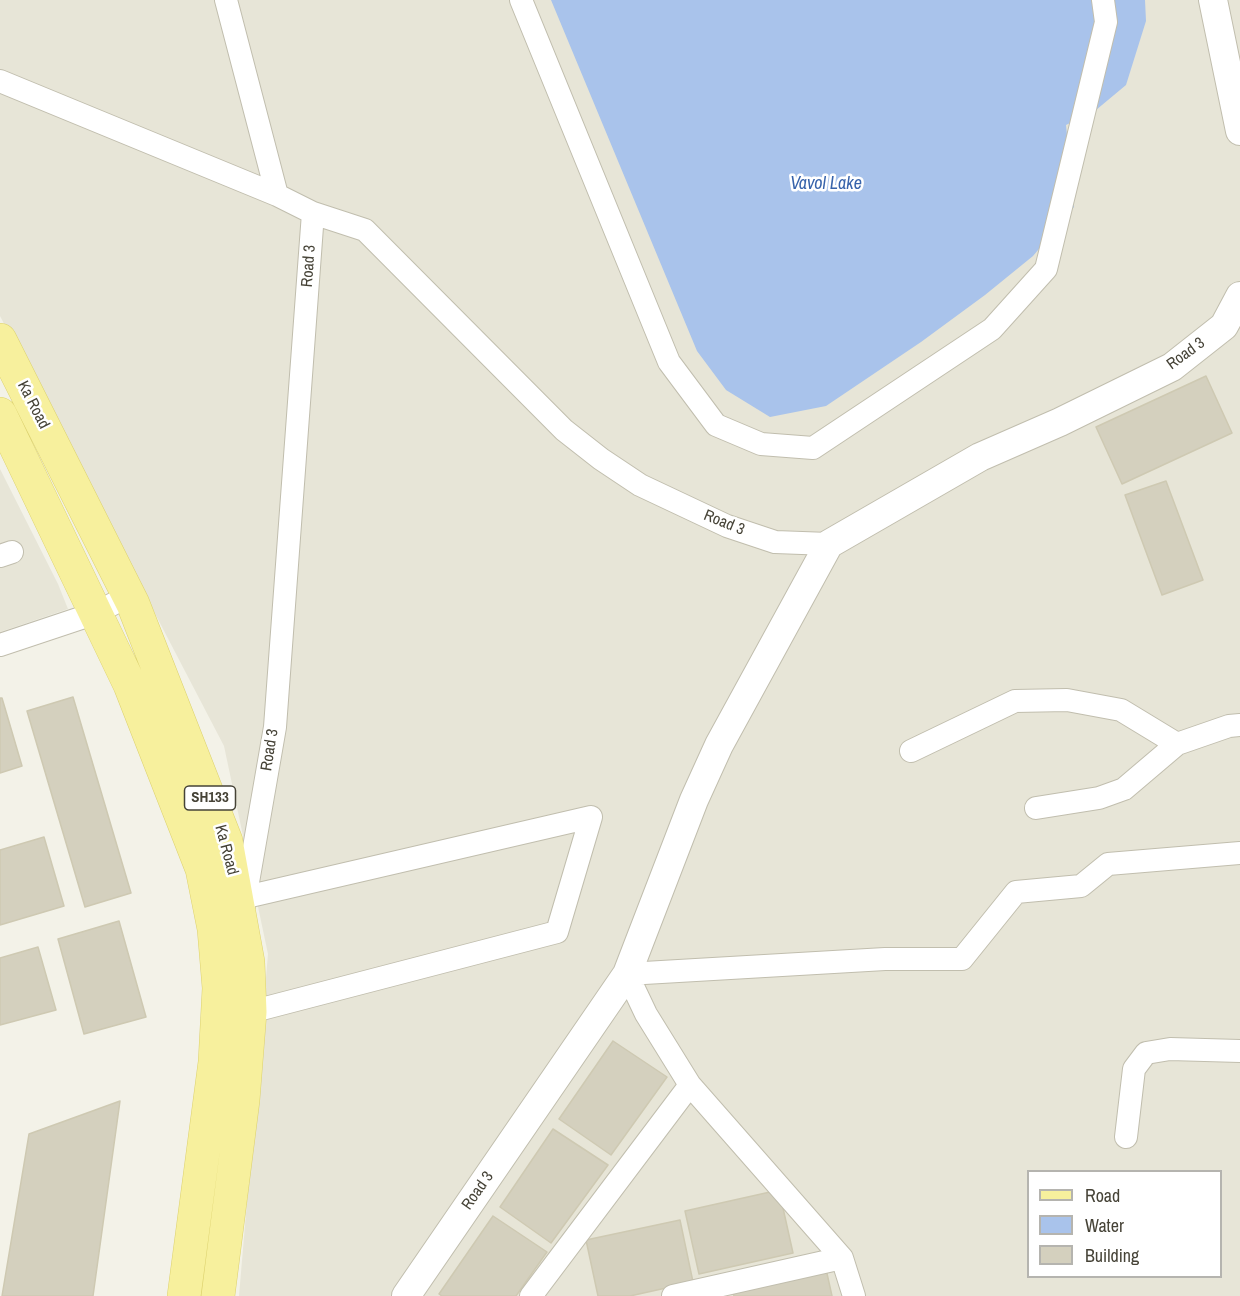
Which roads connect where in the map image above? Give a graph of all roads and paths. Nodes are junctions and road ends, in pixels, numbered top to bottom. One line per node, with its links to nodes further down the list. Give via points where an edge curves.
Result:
1 (226, 0): 7 (street)
2 (521, 0): 3 (street, via 669,362 716,425 761,444 813,448 992,329 1046,269 1106,22)
3 (1103, 0)
4 (1213, 0): 6 (street)
5 (0, 81): 7 (street)
6 (1240, 131)
7 (277, 195): 8 (street)
8 (313, 213): 12 (street, Road 3, via 365,230 564,430 640,485 727,526 775,542); 23 (street, Road 3, via 274,727)
9 (1240, 296): 12 (street, Road 3, via 1224,326 1172,367 980,457)
10 (0, 340): 13 (main road, Ka Road / SH133)
11 (0, 414): 14 (main road, Ka Road / SH133)
12 (829, 544): 24 (street, Road 3, via 719,745)
13 (128, 596): 14 (street); 20 (main road, Ka Road / SH133)
14 (96, 613): 15 (street); 21 (main road, Ka Road / SH133, via 130,685)
15 (0, 645)
16 (1240, 725): 17 (street)
17 (1177, 744): 18 (street, via 1121,710 1067,700 1015,701); 19 (street, via 1125,789 1100,798)
18 (911, 751)
19 (1036, 808)
20 (219, 822): 21 (main road); 23 (main road, Ka Road / SH133, via 226,842)
21 (188, 832): 23 (main road, Ka Road / SH133, via 202,869)
22 (1240, 853): 24 (street, via 1108,864 1082,886 1016,892 962,959 885,959)
23 (234, 914): 25 (main road, Ka Road / SH133, via 248,962); 25 (street, via 591,818 557,932); 30 (main road, Ka Road / SH133, via 219,988 215,1062)
24 (627, 974): 27 (street, via 646,1014); 32 (street, Road 3)
25 (250, 1011): 31 (main road, Ka Road / SH133)
26 (1240, 1051): 28 (street, via 1170,1049 1146,1053 1134,1069)
27 (690, 1085): 29 (street); 33 (street)
28 (1126, 1137)
29 (842, 1258): 34 (street); 35 (street)
30 (184, 1296)
31 (218, 1296)
32 (406, 1296)
33 (531, 1296)
34 (672, 1296)
35 (854, 1296)

